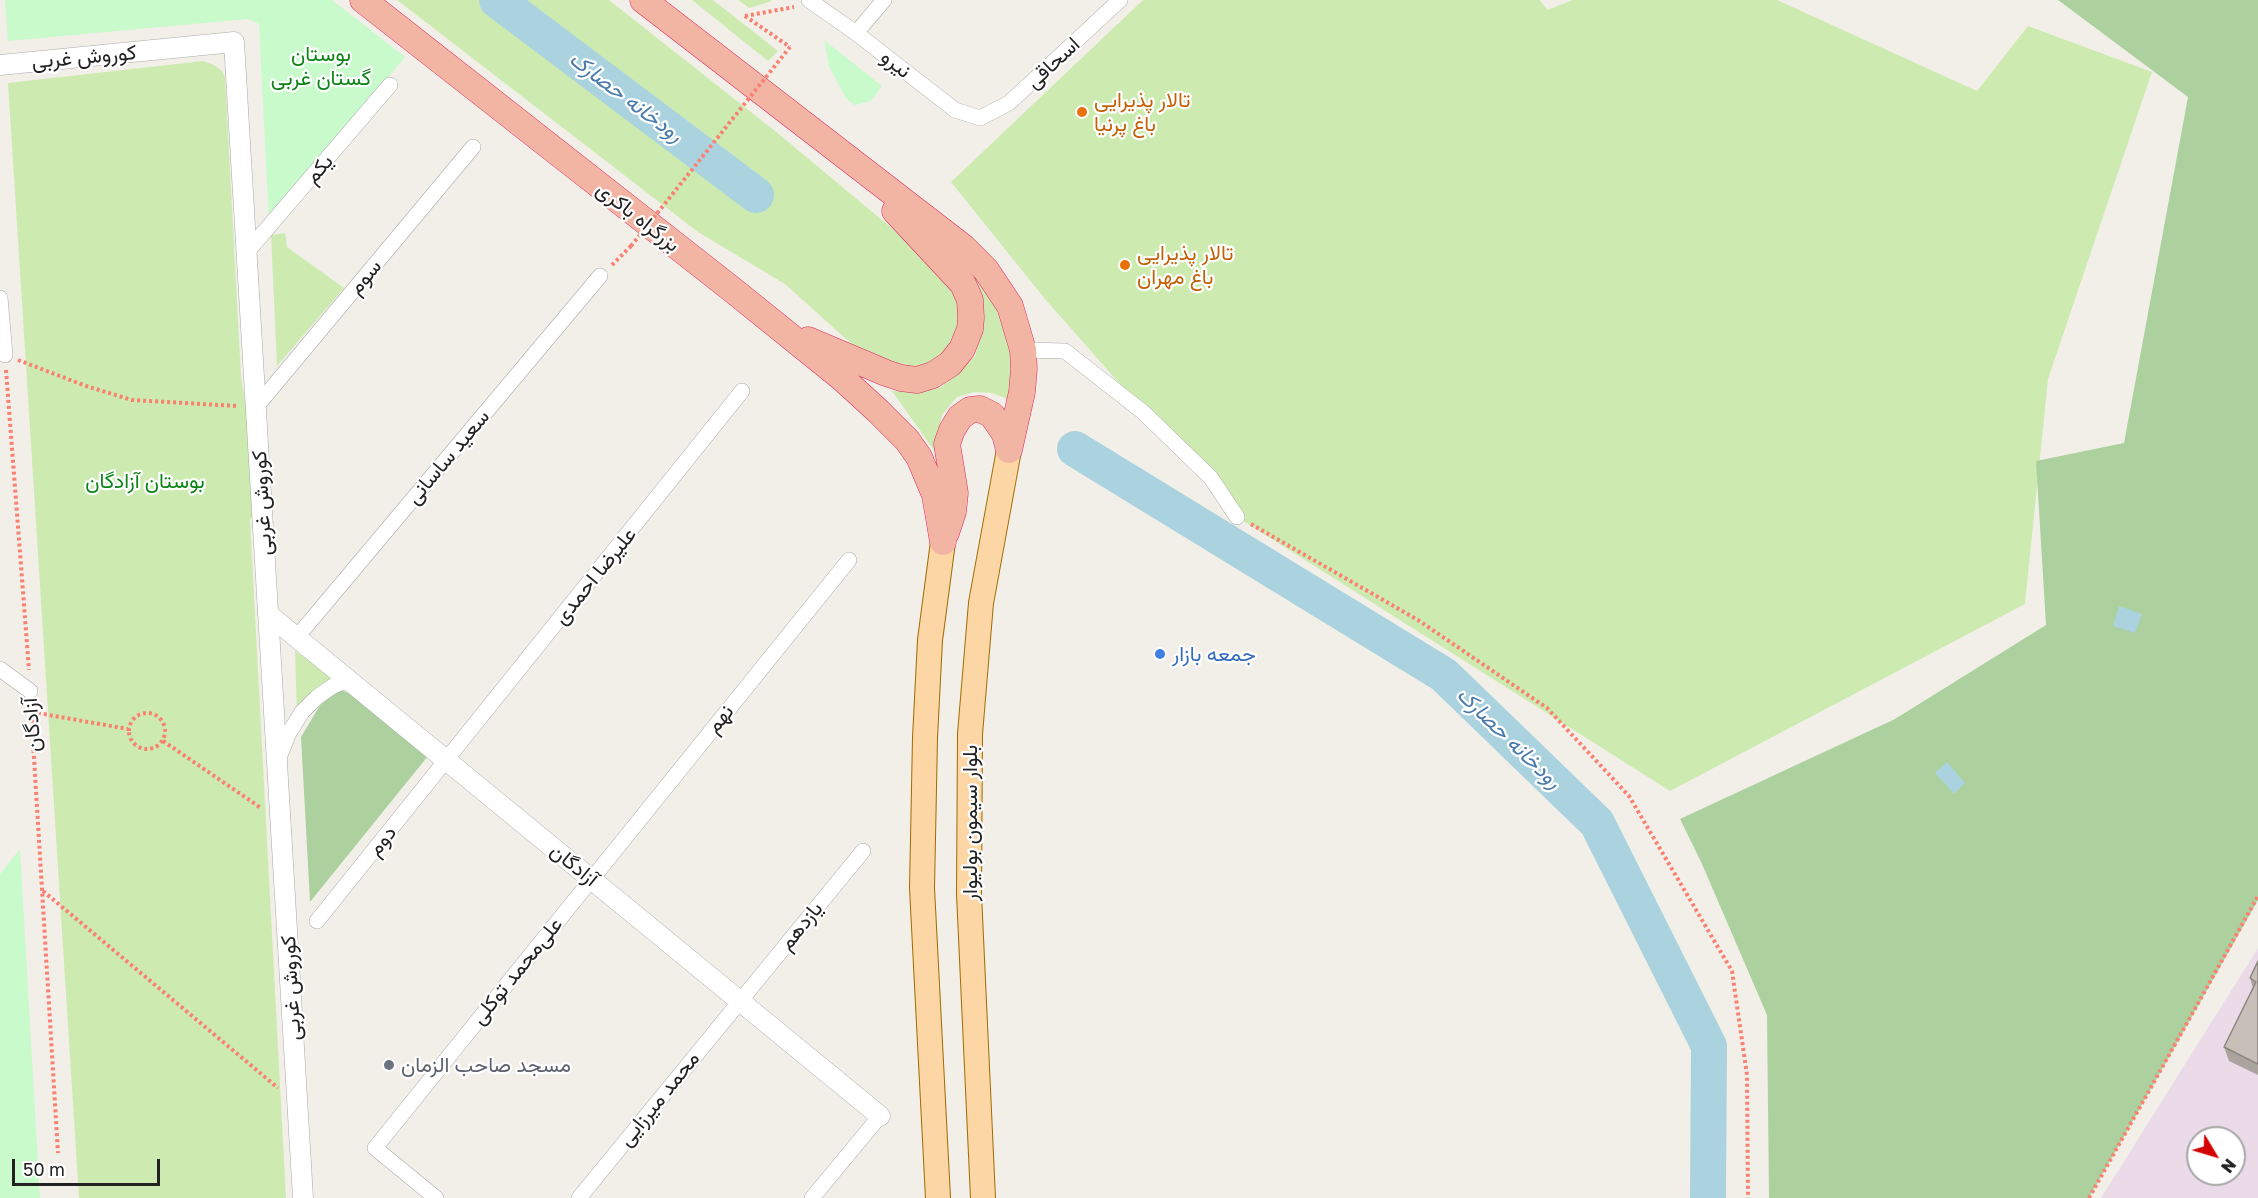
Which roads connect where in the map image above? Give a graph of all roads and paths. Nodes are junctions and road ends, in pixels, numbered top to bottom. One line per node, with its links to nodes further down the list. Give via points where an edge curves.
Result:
1 (363, 0): 16 (highway, بزرگراه باکری)
2 (643, 0): 10 (highway)
3 (884, 0): 6 (street)
4 (1120, 0): 9 (street, اسحاقی, via 1009,103)
5 (812, 1): 6 (street, نیرو); 12 (path, bridge, via 745,16 790,47)
6 (856, 33): 9 (street, نیرو, via 955,110)
7 (0, 65): 13 (street, کوروش غربی, via 234,42)
8 (390, 85): 13 (street, یکم)
9 (980, 118)
10 (827, 142): 16 (highway, via 963,284 970,300 970,330 950,364 917,380 886,373); 17 (highway, via 963,247 986,270 1010,306)
11 (473, 147): 20 (street, سوم)
12 (629, 248)
13 (247, 252): 20 (street, کوروش غربی)
14 (600, 276): 26 (street, سعید ساسانی)
15 (0, 298): 18 (street)
16 (781, 329): 23 (highway, بزرگراه باکری, via 843,379 907,440 932,486)
17 (1023, 350): 21 (highway, via 1022,392); 22 (street, via 1065,351 1143,412 1211,478)
18 (5, 355): 20 (path, via 132,400); 29 (path, آزادگان)
19 (742, 391): 33 (street, علیرضا احمدی)
20 (256, 407): 25 (street, کوروش غربی)
21 (1009, 450): 23 (highway, via 1005,434 992,415 980,409 960,417 947,444 955,493); 50 (main road, بلوار سیمون بولیوار, via 981,603 970,734 969,905)
22 (1237, 516): 51 (path, via 1418,620 1547,708 1629,796 1732,971 1747,1075)
23 (943, 542): 49 (main road, via 930,640 922,888)
24 (849, 560): 37 (street, نهم)
25 (268, 614): 26 (street, آزادگان); 34 (street, کوروش غربی)
26 (297, 637): 28 (street, آزادگان)
27 (0, 669): 29 (street)
28 (348, 680): 33 (street, آزادگان); 34 (street, via 317,697 302,712)
29 (30, 691): 30 (path, آزادگان)
30 (32, 712): 31 (path); 38 (path, آزادگان)
31 (129, 729): 32 (path, via 131,741 141,748 153,748); 32 (path, via 138,715 156,715 164,724)
32 (162, 741): 35 (path)
33 (447, 760): 37 (street, آزادگان); 40 (street, دوم)
34 (277, 763): 35 (street, کوروش غربی)
35 (281, 821): 42 (street, کوروش غربی)
36 (863, 851): 41 (street, یازدهم)
37 (591, 879): 41 (street, آزادگان); 46 (street, علی‌محمد توکلی, via 375,1148)
38 (42, 890): 42 (path); 44 (path, آزادگان)
39 (2258, 896): 52 (path)
40 (317, 921)
41 (740, 1001): 43 (street, آزادگان); 47 (street, محمد میرزایی)
42 (297, 1104): 45 (street, کوروش غربی)
43 (880, 1116): 48 (street)
44 (58, 1153)
45 (303, 1198)
46 (436, 1198)
47 (579, 1198)
48 (812, 1198)
49 (938, 1198)
50 (983, 1198)
51 (1748, 1198)
52 (2089, 1198)

